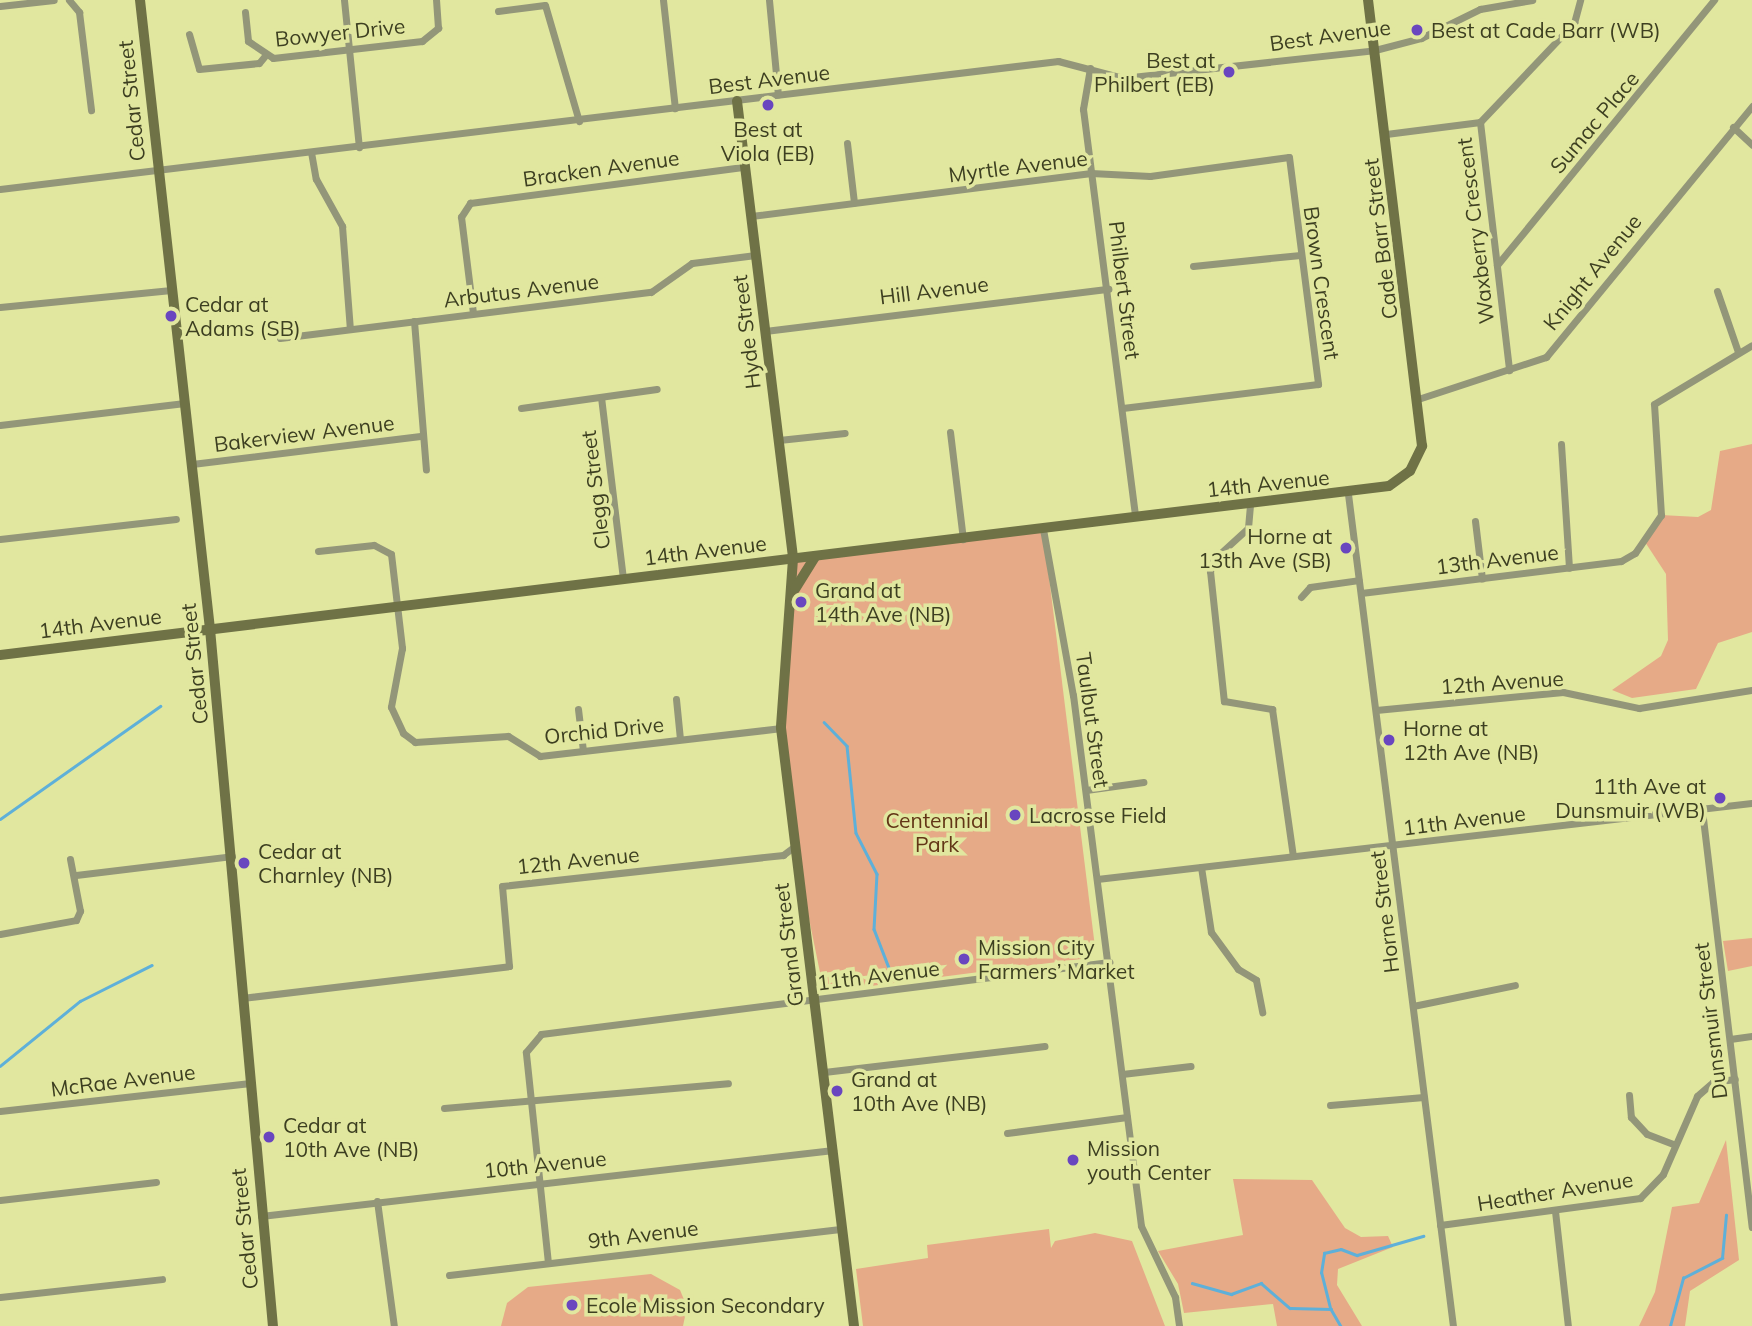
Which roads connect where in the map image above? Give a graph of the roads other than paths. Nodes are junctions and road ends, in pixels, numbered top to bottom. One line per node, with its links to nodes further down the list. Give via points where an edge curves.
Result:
1 (54, 0): 12 (street)
2 (69, 0): 24 (street, via 79,12)
3 (140, 0): 35 (street, Cedar Street)
4 (344, 0): 16 (street)
5 (436, 0): 16 (street, Bowyer Drive, via 438,28 422,41)
6 (663, 0): 23 (street)
7 (769, 0): 20 (street)
8 (1368, 0): 17 (street, Cade Barr Street)
9 (1532, 0): 17 (street, Best Avenue, via 1480,9 1421,38)
10 (1580, 0): 26 (street, Waxberry Crescent, via 1574,23)
11 (1714, 0): 42 (street, Sumac Place)
12 (0, 6)
13 (498, 11): 25 (street, via 545,5)
14 (245, 12): 18 (street, Bowyer Drive, via 248,41)
15 (189, 34): 18 (street, via 199,68 259,63)
16 (350, 50): 18 (street, Bowyer Drive); 31 (street)
17 (1375, 50): 19 (street, Best Avenue, via 1123,78); 28 (street, Cade Barr Street)
18 (264, 57)
19 (1090, 68): 20 (street, Best Avenue, via 1058,61); 36 (street, Philbert Street, via 1083,109)
20 (778, 95): 21 (street, Best Avenue)
21 (737, 101): 23 (street, Best Avenue); 34 (street, Hyde Street)
22 (1752, 106): 27 (street, Knight Avenue)
23 (676, 108): 25 (street, Best Avenue)
24 (91, 110)
25 (579, 121): 31 (street, Best Avenue)
26 (1480, 122): 28 (street); 42 (street, Waxberry Crescent)
27 (1733, 127): 30 (street); 55 (street, Knight Avenue, via 1546,358)
28 (1386, 134): 58 (street, Cade Barr Street)
29 (848, 143): 38 (street)
30 (1752, 145)
31 (359, 147): 32 (street, Best Avenue)
32 (311, 152): 35 (street, Best Avenue); 50 (street, via 316,178 342,226)
33 (1289, 157): 36 (street, Myrtle Avenue, via 1150,176); 41 (street, Brown Crescent)
34 (745, 167): 39 (street, Hyde Street); 48 (street, Bracken Avenue, via 463,209)
35 (157, 171): 37 (street, Best Avenue); 45 (street, Cedar Street)
36 (1091, 173): 38 (street, Myrtle Avenue); 44 (street, Philbert Street)
37 (0, 189)
38 (854, 203): 39 (street, Myrtle Avenue)
39 (751, 216): 40 (street, Hyde Street)
40 (756, 255): 48 (street, Arbutus Avenue, via 692,263 651,292); 51 (street, Hyde Street)
41 (1300, 255): 43 (street); 61 (street, Brown Crescent, via 1318,384)
42 (1497, 265): 55 (street, Waxberry Crescent)
43 (1193, 267)
44 (1108, 289): 51 (street, Hill Avenue); 61 (street, Philbert Street)
45 (171, 290): 47 (street); 59 (street, Cedar Street)
46 (1717, 291): 54 (street)
47 (0, 307)
48 (473, 313): 49 (street, Arbutus Avenue)
49 (414, 321): 50 (street, Arbutus Avenue); 65 (street, via 426,426)
50 (350, 329): 52 (street, Arbutus Avenue)
51 (765, 331): 66 (street, Hyde Street)
52 (280, 338)
53 (1752, 345): 54 (street)
54 (1738, 352): 82 (street, 13th Avenue, via 1654,404 1661,515 1635,553)
55 (1508, 370): 58 (street, Knight Avenue)
56 (657, 389): 57 (street)
57 (601, 397): 60 (street); 83 (street, Clegg Street)
58 (1418, 398): 70 (street, Cade Barr Street, via 1422,446)
59 (185, 403): 62 (street); 68 (street, Cedar Street)
60 (521, 408)
61 (1122, 408): 73 (street, Philbert Street)
62 (0, 425)
63 (845, 432): 66 (street)
64 (950, 432): 78 (street)
65 (420, 436): 68 (street, Bakerview Avenue); 69 (street)
66 (779, 440): 81 (street, Hyde Street)
67 (1561, 444): 82 (street)
68 (192, 464): 90 (street, Cedar Street)
69 (426, 470)
70 (1410, 471): 71 (street, 14th Avenue, via 1389,486)
71 (1348, 494): 72 (street, 14th Avenue); 85 (street, Horne Street)
72 (1250, 505): 73 (street, 14th Avenue); 106 (street, via 1248,528 1214,559 1210,571 1224,701 1272,709)
73 (1135, 517): 76 (street, 14th Avenue)
74 (176, 519): 77 (street)
75 (1475, 521): 84 (street)
76 (1043, 529): 78 (street, 14th Avenue); 100 (street, Taulbut Street)
77 (0, 539)
78 (963, 539): 80 (street, 14th Avenue)
79 (318, 551): 89 (street, Orchid Drive, via 388,550)
80 (816, 556): 81 (street, 14th Avenue); 86 (street)
81 (793, 559): 83 (street, 14th Avenue); 86 (street, Grand Street)
82 (1569, 568): 84 (street, 13th Avenue)
83 (623, 579): 89 (street, 14th Avenue)
84 (1482, 579): 87 (street, 13th Avenue)
85 (1359, 580): 87 (street, Horne Street); 88 (street, via 1311,587)
86 (794, 591): 96 (street, Grand Street)
87 (1361, 593): 95 (street, Horne Street)
88 (1301, 597)
89 (397, 607): 90 (street, 14th Avenue); 98 (street, Orchid Drive, via 402,654 391,707 407,737 424,744 504,735 535,755)
90 (210, 629): 91 (street, 14th Avenue); 105 (street, Cedar Street)
91 (0, 655)
92 (1752, 690): 95 (street, 12th Avenue, via 1639,708 1563,692)
93 (676, 699): 97 (street)
94 (578, 709): 98 (street)
95 (1376, 710): 104 (street, Horne Street)
96 (780, 727): 97 (street, Orchid Drive); 103 (street, Grand Street)
97 (680, 740): 98 (street, Orchid Drive)
98 (583, 751)
99 (1143, 782): 100 (street)
100 (1086, 790): 110 (street, Taulbut Street)
101 (1752, 803): 102 (street, 11th Avenue)
102 (1702, 810): 104 (street, 11th Avenue); 119 (street, Dunsmuir Street)
103 (795, 846): 114 (street, 12th Avenue, via 783,855 502,886 509,966); 115 (street, Grand Street)
104 (1394, 846): 106 (street, 11th Avenue); 116 (street, Horne Street)
105 (232, 856): 109 (street); 114 (street, Cedar Street)
106 (1293, 856): 108 (street, 11th Avenue)
107 (70, 859): 109 (street)
108 (1201, 867): 110 (street, 11th Avenue); 117 (street, via 1214,939 1238,969 1256,979)
109 (76, 875): 111 (street, via 80,911 72,924)
110 (1097, 879): 112 (street, Taulbut Street)
111 (0, 934)
112 (1108, 962): 115 (street, 11th Avenue); 123 (street, Taulbut Street)
113 (1516, 985): 116 (street)
114 (242, 998): 125 (street, Cedar Street)
115 (814, 1001): 122 (street, Grand Street); 129 (street, 11th Avenue, via 541,1034 530,1042)
116 (1413, 1006): 128 (street, Horne Street)
117 (1262, 1012)
118 (1752, 1036): 119 (street)
119 (1730, 1038): 124 (street, Dunsmuir Street)
120 (1044, 1046): 122 (street)
121 (1191, 1066): 123 (street)
122 (824, 1072): 136 (street, Grand Street)
123 (1122, 1074): 133 (street, Taulbut Street)
124 (1735, 1079): 135 (street, Heather Avenue, via 1713,1082 1697,1096); 139 (street, Dunsmuir Street)
125 (250, 1083): 132 (street, McRae Avenue); 143 (street, Cedar Street)
126 (728, 1083): 129 (street)
127 (1629, 1095): 135 (street, via 1631,1117 1647,1134)
128 (1424, 1097): 130 (street); 144 (street, Horne Street)
129 (529, 1105): 131 (street); 138 (street)
130 (1330, 1105)
131 (444, 1108)
132 (0, 1111)
133 (1127, 1117): 134 (street); 154 (street, Taulbut Street, via 1141,1226 1175,1297)
134 (1007, 1133)
135 (1675, 1145): 142 (street, Heather Avenue, via 1663,1174 1640,1198)
136 (833, 1150): 138 (street, 10th Avenue); 146 (street, Grand Street)
137 (156, 1182): 140 (street)
138 (539, 1182): 141 (street, 10th Avenue); 147 (street)
139 (1750, 1189): 145 (street, Dunsmuir Street)
140 (0, 1200)
141 (377, 1201): 143 (street, 10th Avenue); 152 (street)
142 (1555, 1211): 144 (street, Heather Avenue); 156 (street)
143 (261, 1216): 151 (street, Cedar Street)
144 (1440, 1225): 155 (street, Horne Street)
145 (1752, 1227)
146 (842, 1229): 147 (street, 9th Avenue); 153 (street, Grand Street)
147 (548, 1263): 148 (street, 9th Avenue)
148 (449, 1275)
149 (162, 1279): 150 (street)
150 (0, 1297)
151 (273, 1326)
152 (394, 1326)
153 (854, 1326)
154 (1179, 1326)
155 (1453, 1326)
156 (1568, 1326)

